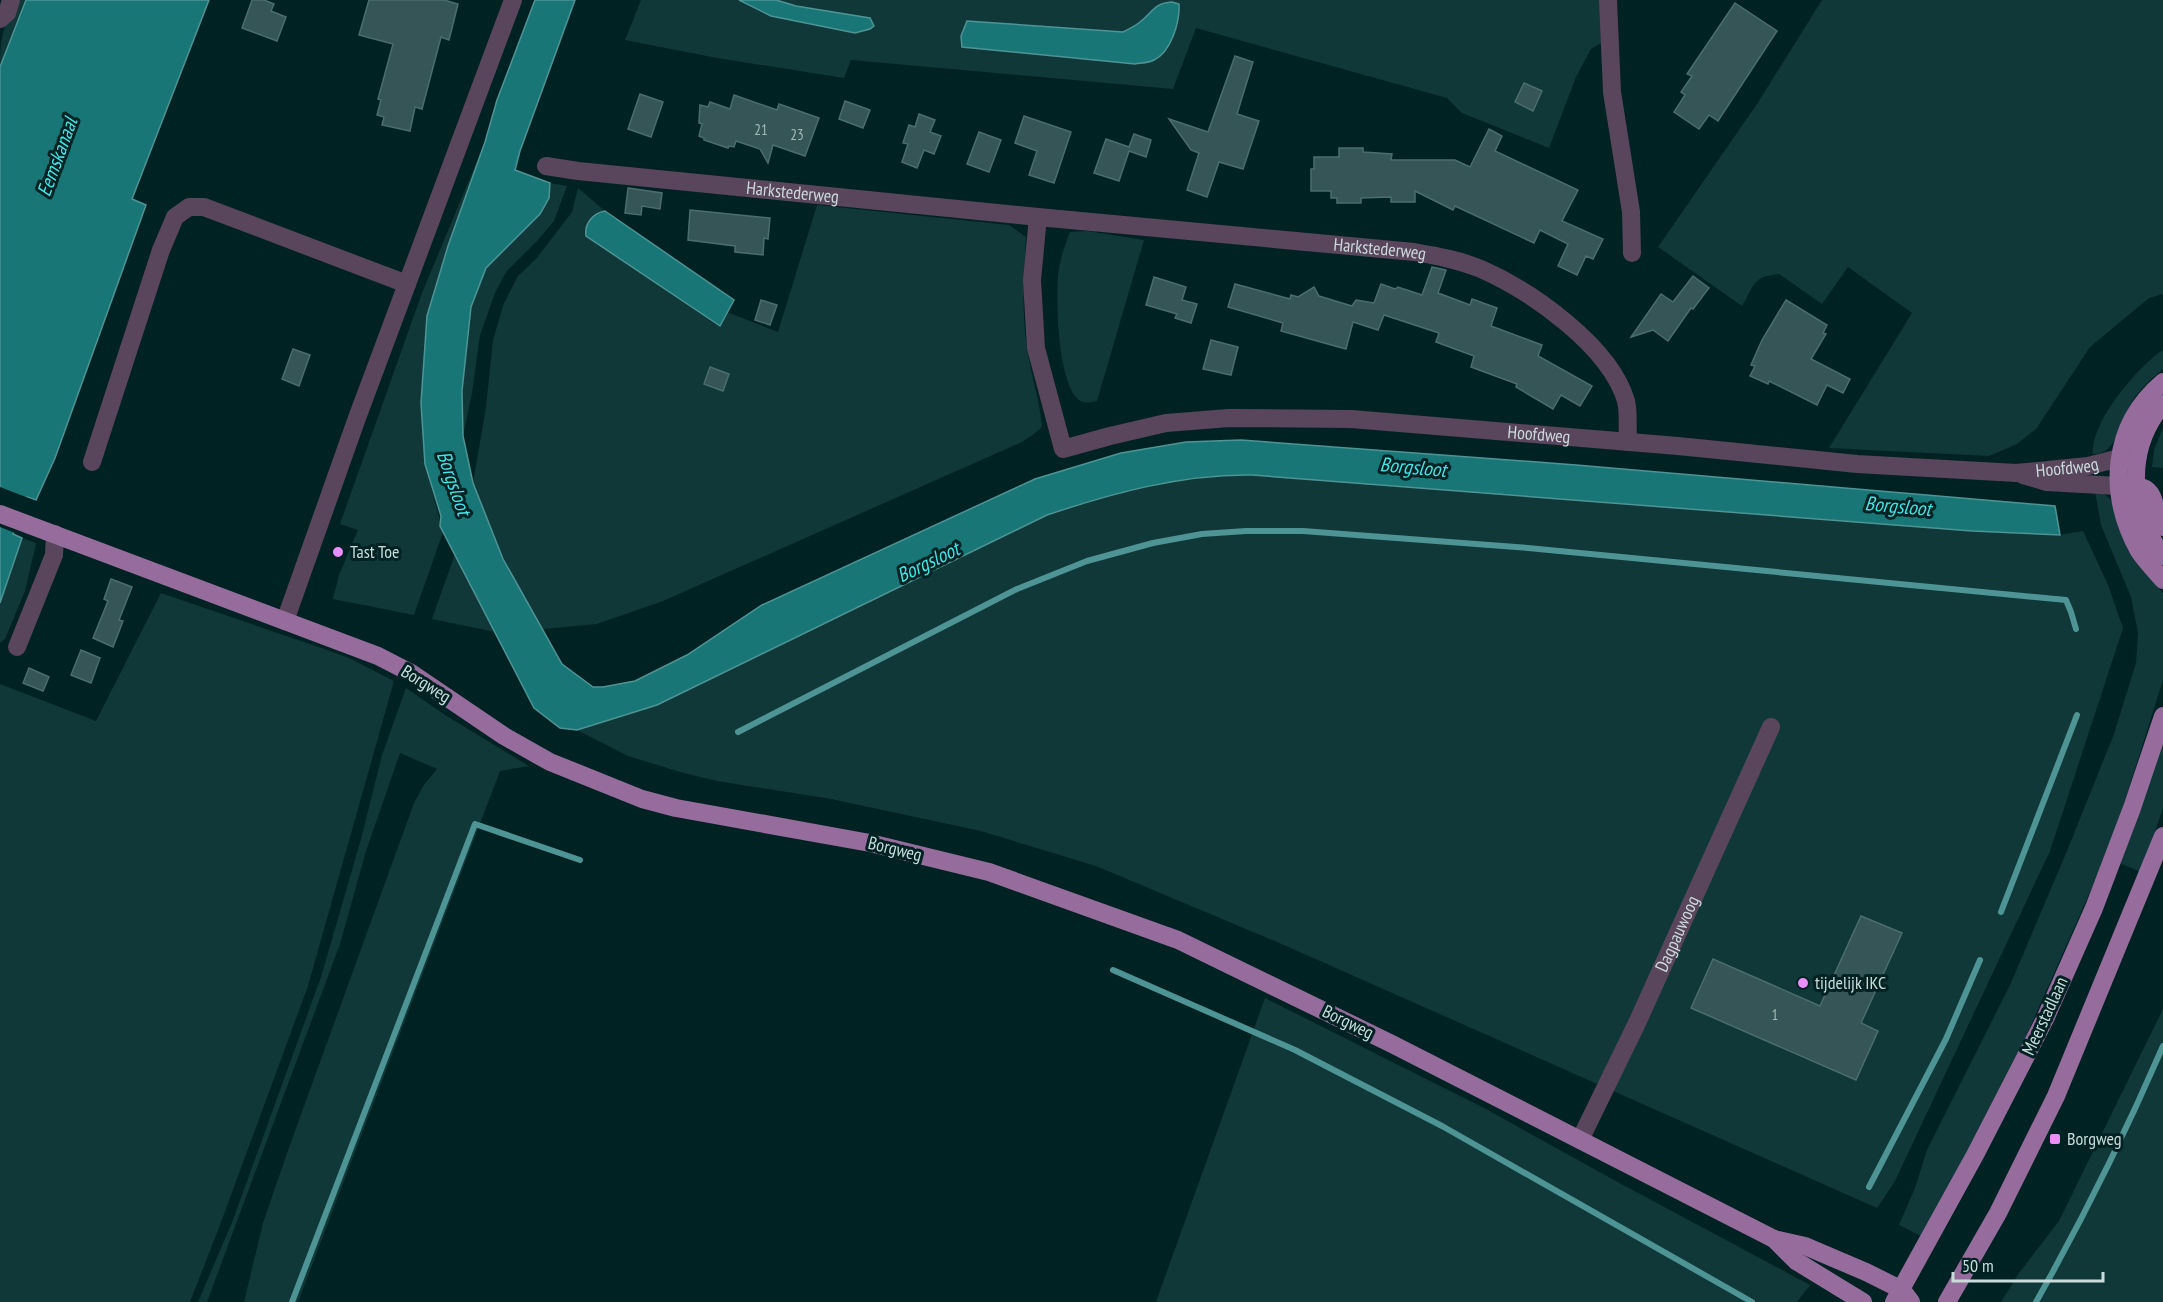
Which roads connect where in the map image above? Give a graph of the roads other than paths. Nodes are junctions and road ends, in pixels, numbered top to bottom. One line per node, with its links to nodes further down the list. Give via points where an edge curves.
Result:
1 (11, 0): 4 (street)
2 (513, 0): 8 (street)
3 (1608, 0): 7 (street, via 1612,92 1631,212)
4 (0, 20)
5 (546, 166): 6 (street, Harkstederweg)
6 (1038, 217): 11 (street, Harkstederweg, via 1414,252 1479,268 1520,290 1567,323 1604,360 1626,403); 11 (street, Hoofdweg, via 1032,280 1036,348 1063,449 1166,423 1229,418 1351,419)
7 (1632, 253)
8 (407, 284): 13 (street, via 204,207 189,207 175,217 160,250); 21 (street)
9 (2163, 382): 12 (main road, via 2139,409)
10 (2163, 404): 15 (main road, via 2144,434)
11 (1628, 442): 14 (street, Hoofdweg, via 1857,464)
12 (2120, 458): 14 (street, Hoofdweg, via 2088,466); 15 (main road)
13 (92, 462)
14 (2016, 473): 15 (street, Hoofdweg, via 2047,482)
15 (2126, 485): 17 (main road, via 2150,491); 19 (main road, via 2151,541); 20 (main road, via 2125,516 2139,551)
16 (0, 513): 18 (main road, Borgweg)
17 (2163, 527)
18 (47, 531): 21 (main road, Borgweg); 22 (street, via 54,555)
19 (2163, 556)
20 (2163, 580)
21 (285, 621): 26 (main road, Borgweg, via 400,667 550,762 642,800 870,843 978,870 1178,940)
22 (17, 647)
23 (2163, 716): 28 (main road, Meerstadlaan, via 2094,909 2045,1019)
24 (1771, 727): 26 (street, Dagpauwoog)
25 (2163, 836): 30 (main road, via 2056,1096 1998,1213)
26 (1580, 1140): 27 (main road, Borgweg)
27 (1774, 1239): 28 (main road, Borgweg, via 1805,1246); 29 (main road, Borgweg, via 1796,1261)
28 (1902, 1298)
29 (1863, 1302)
30 (1947, 1302)

